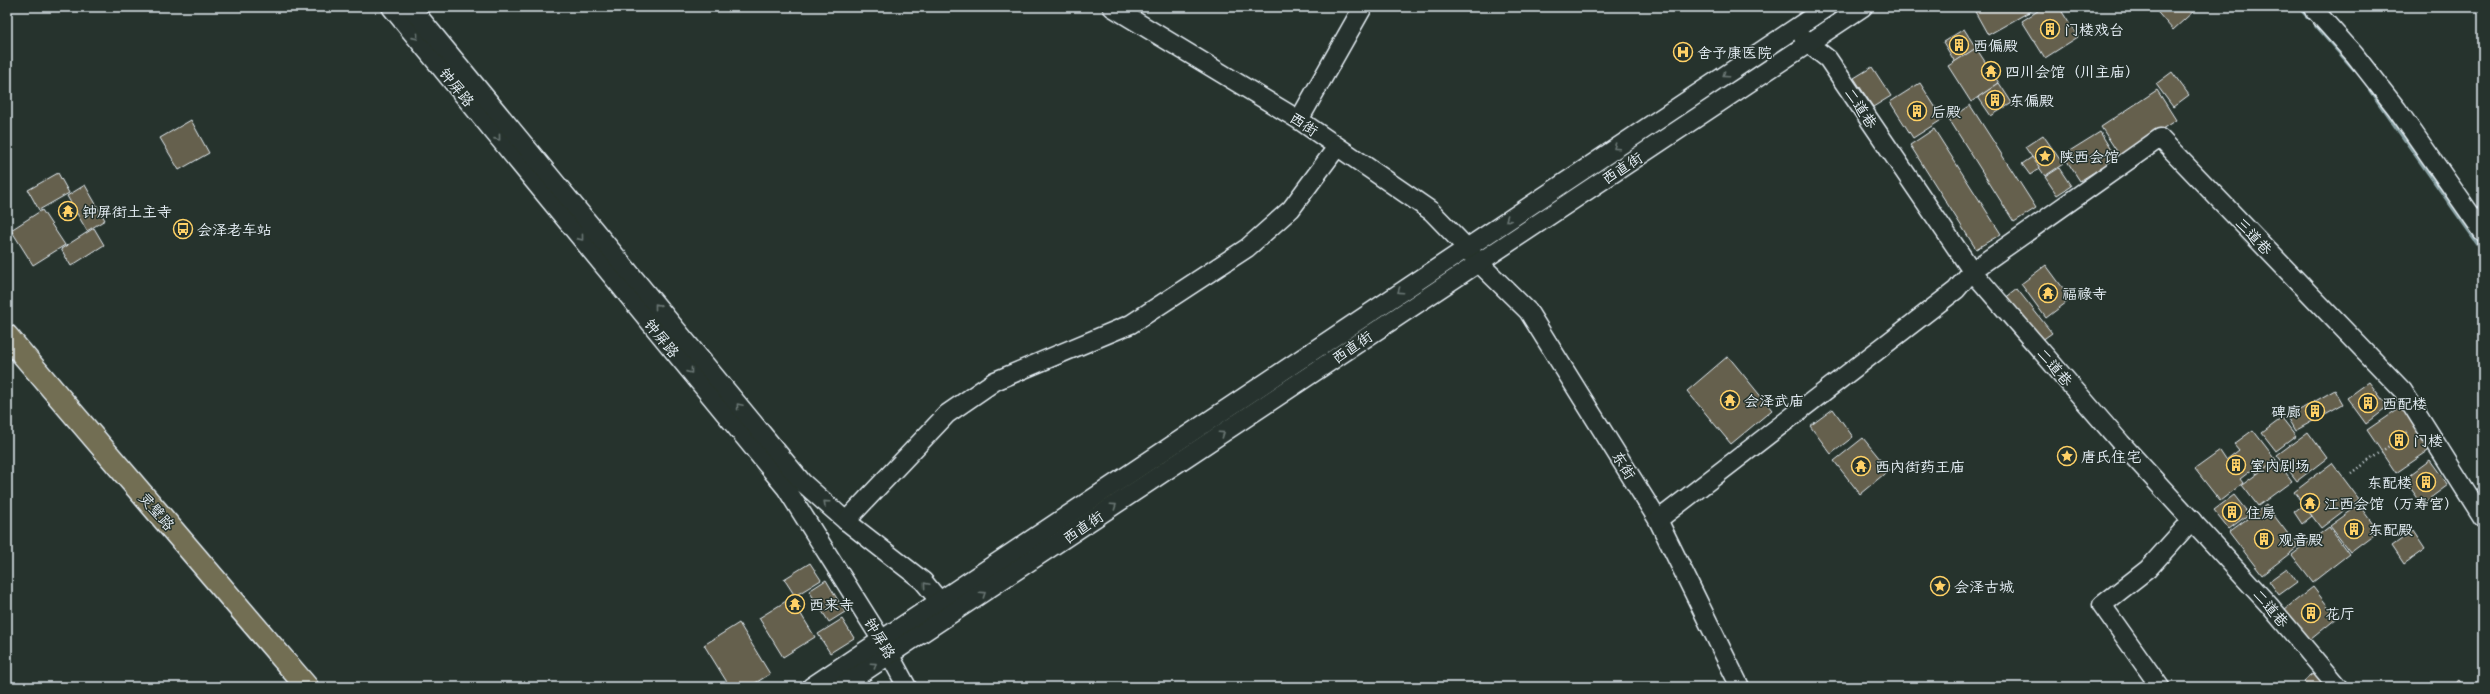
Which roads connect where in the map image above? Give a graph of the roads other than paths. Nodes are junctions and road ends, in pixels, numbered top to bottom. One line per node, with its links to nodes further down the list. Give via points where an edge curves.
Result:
1 (391, 7): 23 (street, 钟屏路, one-way to 23, via 786,488)
2 (411, 7): 20 (street, 钟屏路, one-way to 2, via 802,482)
3 (1112, 7): 10 (street, 西街)
4 (1363, 7): 10 (street)
5 (1827, 7): 8 (street, 西直街)
6 (1863, 7): 9 (street, 西直街)
7 (2312, 7): 12 (street, via 2397,108)
8 (1797, 28): 9 (street, 二道巷); 13 (street, 西直街, one-way to 13)
9 (1809, 44): 14 (street, 西直街); 15 (street, 二道巷, via 1828,58)
10 (1299, 120): 11 (street, 西街)
11 (1337, 147): 13 (street, 西街, via 1431,211); 20 (street, via 1291,210 1247,248 1131,324 995,381 947,414)
12 (2483, 232)
13 (1466, 246): 14 (street, 西街); 21 (street, 西直街, one-way to 21)
14 (1479, 263): 18 (street, 东街, via 1528,311); 22 (street, 西直街, one-way to 14)
15 (1972, 271): 17 (street, 三道巷, via 2160,138 2403,391); 18 (street, via 1956,290); 19 (street, 二道巷)
16 (7, 336): 25 (main road, 灵璧路)
17 (2483, 518)
18 (1658, 520): 29 (street, 东街)
19 (2192, 520): 30 (street, via 2148,569 2102,605); 31 (street, 二道巷, via 2270,605)
20 (846, 521): 21 (street, 钟屏路, one-way to 20, via 923,581)
21 (939, 600): 22 (street, 钟屏路); 23 (street, 西直街)
22 (951, 615): 24 (street, 西直街)
23 (881, 639): 24 (street, 钟屏路); 26 (street, 西直街)
24 (890, 655): 27 (street, 西直街, one-way to 24); 28 (street, 钟屏路)
25 (307, 687)
26 (811, 687)
27 (842, 687)
28 (907, 687)
29 (1740, 687)
30 (2160, 687)
31 (2338, 687)

